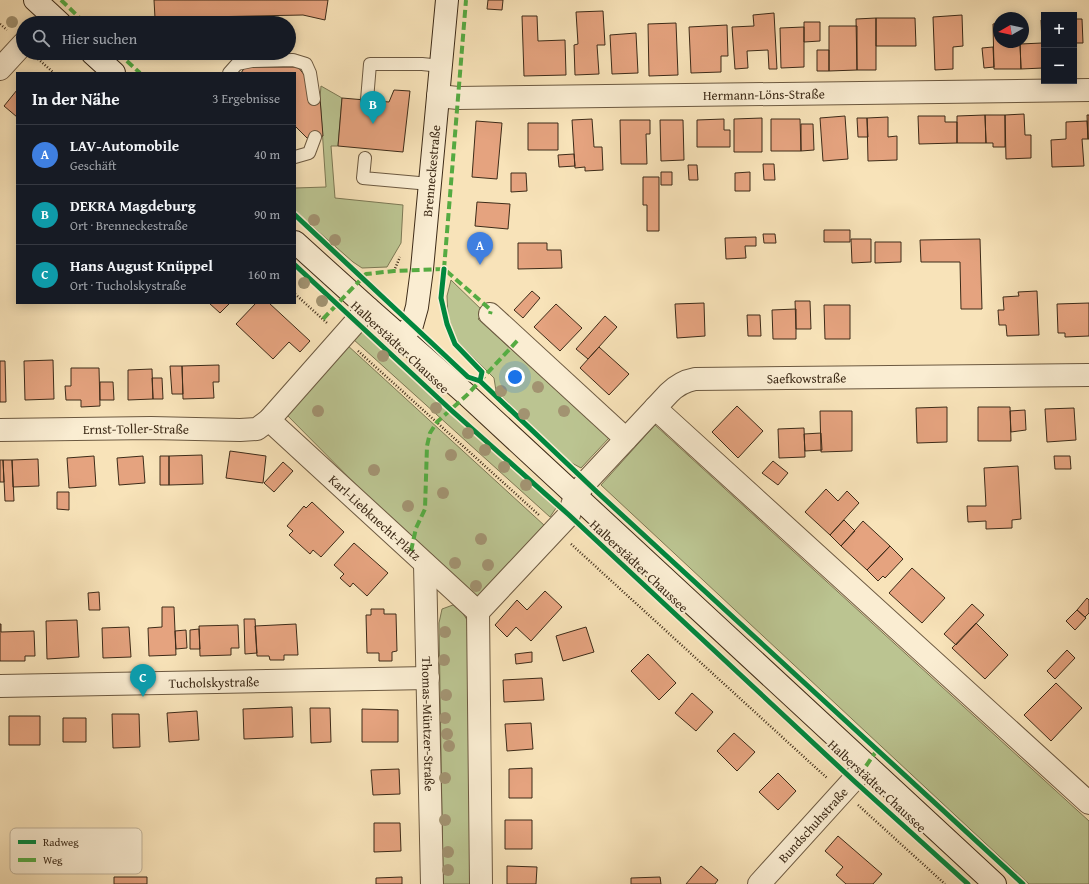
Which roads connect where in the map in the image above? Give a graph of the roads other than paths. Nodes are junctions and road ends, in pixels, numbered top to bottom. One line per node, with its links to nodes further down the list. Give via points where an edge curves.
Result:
1 (35, 0): 3 (street)
2 (447, 0): 8 (street, Brenneckestraße)
3 (48, 16)
4 (16, 59): 9 (street)
5 (100, 60): 10 (street)
6 (293, 60): 14 (lane, via 306,64)
7 (293, 60): 11 (lane, via 252,61 237,64)
8 (441, 66): 13 (street, Brenneckestraße); 15 (lane, via 370,64)
9 (0, 69)
10 (113, 72)
11 (231, 72)
12 (1089, 90): 13 (street, Hermann-Löns-Straße, via 458,98)
13 (438, 96): 19 (street, Brenneckestraße)
14 (314, 99)
15 (367, 100)
16 (315, 137): 17 (lane, via 309,153)
17 (296, 157)
18 (365, 158): 19 (lane, via 363,178)
19 (430, 184): 23 (street, Brenneckestraße, via 417,307 412,324)
20 (296, 243): 21 (street, Halberstädter Chaussee)
21 (368, 308): 23 (street, Halberstädter Chaussee); 26 (street)
22 (490, 314): 28 (street)
23 (402, 338): 29 (street, Halberstädter Chaussee)
24 (1089, 375): 25 (street, Saefkowstraße, via 695,379 676,386)
25 (655, 408): 28 (street, Saefkowstraße); 35 (street)
26 (269, 420): 27 (street, Ernst-Toller-Straße, via 256,428 240,430); 30 (street, Karl-Liebknecht-Platz)
27 (0, 430)
28 (626, 439): 29 (street, Saefkowstraße)
29 (574, 496): 31 (street, via 569,515); 34 (street, Halberstädter Chaussee)
30 (425, 564): 31 (street, Karl-Liebknecht-Platz); 32 (street, Thomas-Müntzer-Straße)
31 (478, 612): 37 (street)
32 (428, 678): 33 (street, Tucholskystraße); 36 (street, Thomas-Müntzer-Straße)
33 (0, 686)
34 (866, 766): 38 (street, Bundschuhstraße); 39 (street, Halberstädter Chaussee)
35 (1086, 796)
36 (432, 884)
37 (481, 884)
38 (759, 884)
39 (995, 884)

